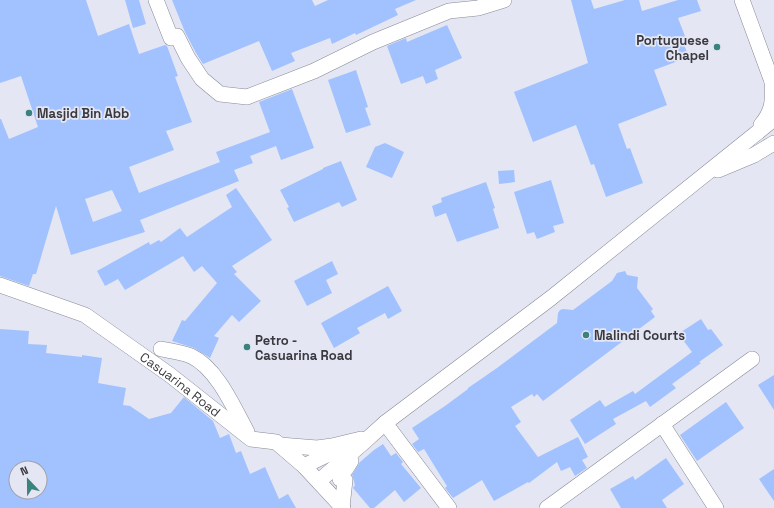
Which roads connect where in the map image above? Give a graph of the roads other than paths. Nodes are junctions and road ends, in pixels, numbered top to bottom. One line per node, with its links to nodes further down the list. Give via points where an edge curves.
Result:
1 (156, 0): 2 (street, via 171,38 177,36 202,79 220,94 247,96 314,71 373,42 449,11 478,8)
2 (504, 0)
3 (742, 0): 4 (street)
4 (773, 83): 6 (street, via 774,100 770,112)
5 (774, 119): 6 (street)
6 (746, 142): 10 (street)
7 (774, 142): 8 (street)
8 (754, 155): 9 (street); 10 (street)
9 (774, 158)
10 (699, 178): 15 (street, via 551,298)
11 (0, 285): 16 (street, Casuarina Road, via 85,315 170,375)
12 (161, 350): 16 (street, via 192,357 214,374)
13 (752, 359): 14 (street)
14 (662, 424): 23 (street); 24 (street)
15 (381, 426): 17 (street); 22 (street)
16 (251, 439): 18 (street, via 276,442)
17 (362, 441): 18 (street, via 316,448); 19 (street); 20 (street); 21 (street, via 354,459 352,458 346,469 344,468 340,479 345,480)
18 (280, 445): 19 (street)
19 (304, 466): 20 (street)
20 (319, 481): 21 (street)
21 (342, 507)
22 (449, 508)
23 (547, 508)
24 (716, 508)

